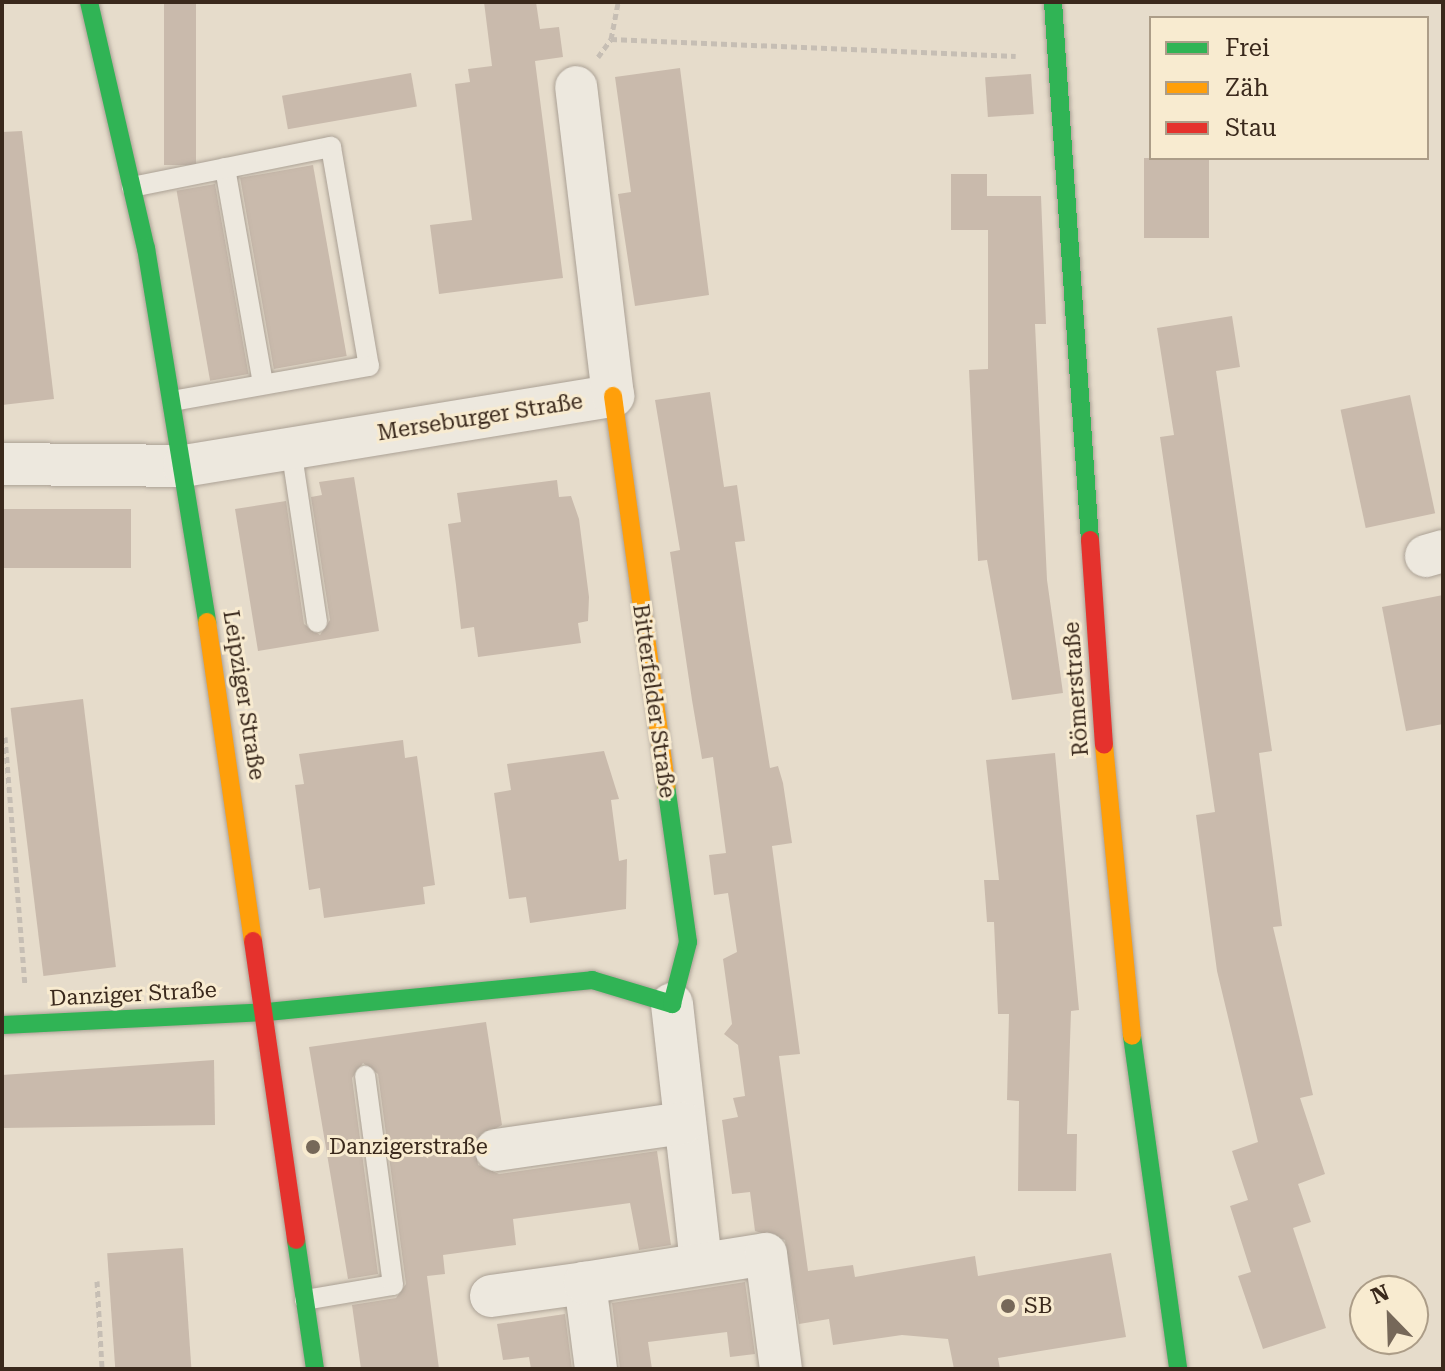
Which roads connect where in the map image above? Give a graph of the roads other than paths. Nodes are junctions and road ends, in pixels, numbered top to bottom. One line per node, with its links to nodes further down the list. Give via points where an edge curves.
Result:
1 (89, 2): 5 (street, Leipziger Straße)
2 (1053, 2): 26 (street, Römerstraße, via 1108,809 1143,1151)
3 (576, 87): 7 (street, Merseburger Straße)
4 (225, 168): 5 (lane); 6 (lane); 6 (lane, via 331,147 369,366)
5 (132, 187): 8 (street, Leipziger Straße)
6 (263, 384): 8 (lane)
7 (613, 396): 9 (street, Merseburger Straße); 13 (street, Bitterfelder Straße, via 688,942)
8 (173, 401): 11 (street, Leipziger Straße)
9 (291, 448): 11 (street, Merseburger Straße); 12 (lane)
10 (2, 464): 11 (street, Merseburger Straße)
11 (184, 466): 14 (street, Leipziger Straße)
12 (317, 622)
13 (672, 1004): 14 (street, via 592,980); 17 (street, Bitterfelder Straße)
14 (267, 1012): 15 (street, Danziger Straße); 22 (street, Leipziger Straße)
15 (2, 1025)
16 (365, 1076): 22 (lane, via 393,1285)
17 (683, 1123): 18 (street); 19 (street, Bitterfelder Straße)
18 (496, 1150)
19 (701, 1263): 20 (street); 25 (street, via 766,1254)
20 (585, 1283): 21 (street); 24 (street)
21 (491, 1296)
22 (305, 1300): 23 (street, Leipziger Straße)
23 (315, 1369)
24 (596, 1369)
25 (781, 1369)
26 (1178, 1369)

